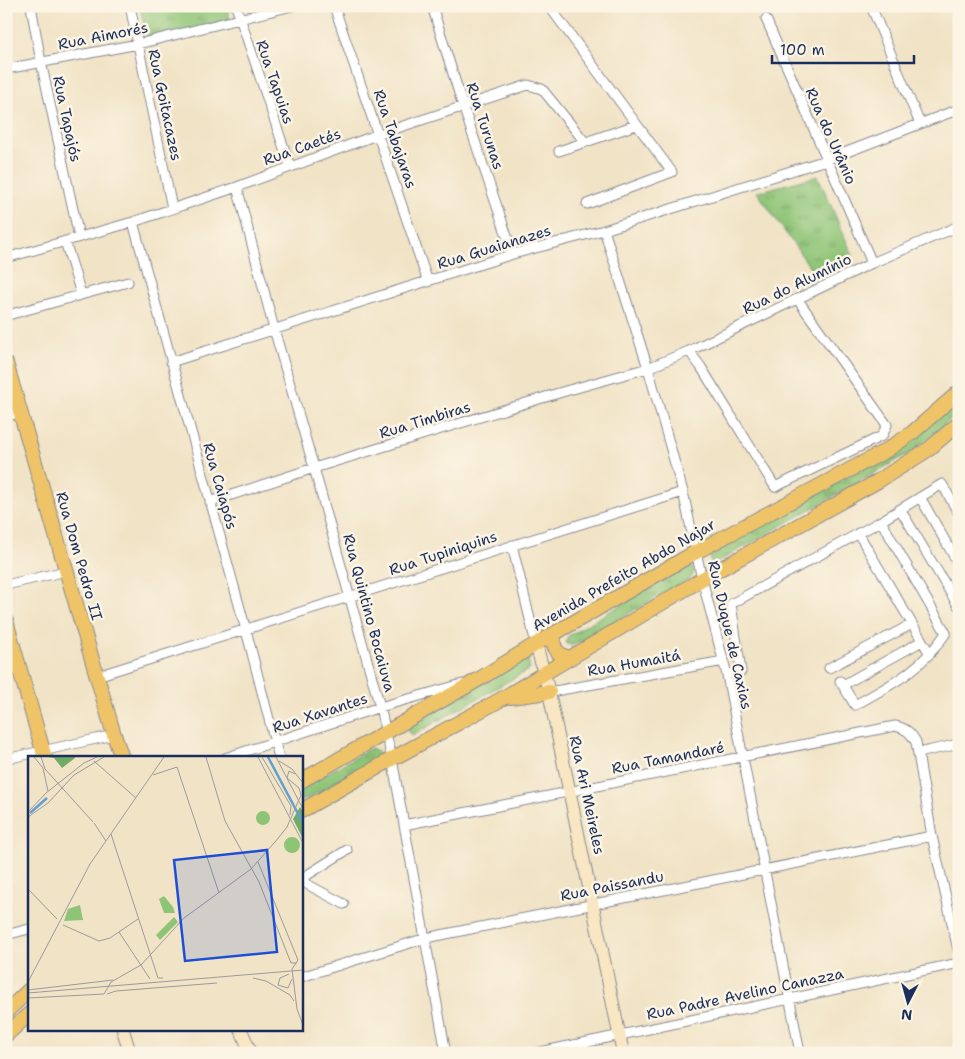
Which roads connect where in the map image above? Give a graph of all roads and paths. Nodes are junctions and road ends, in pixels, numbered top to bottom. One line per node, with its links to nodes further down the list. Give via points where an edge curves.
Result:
1 (30, 6): 12 (street, Rua Tapajós)
2 (130, 6): 11 (street, Rua Goitacazes)
3 (236, 6): 10 (street, Rua Tapuias)
4 (292, 6): 10 (street, Rua Aimorés)
5 (334, 6): 18 (street, Rua Tabajaras)
6 (432, 6): 14 (street, Rua Turunas)
7 (549, 6): 17 (street)
8 (871, 6): 16 (street)
9 (766, 19): 21 (street, Rua do Urânio)
10 (239, 20): 11 (street, Rua Aimorés); 22 (street, Rua Tapuias)
11 (138, 44): 12 (street, Rua Aimorés); 25 (street, Rua Goitacazes)
12 (41, 62): 13 (street, Rua Aimorés); 29 (street, Rua Tapajós)
13 (6, 69)
14 (463, 106): 18 (street, Rua Caetés); 19 (street, Rua Caetés, via 528,84 542,89); 31 (street, Rua Turunas)
15 (959, 109): 16 (street, Rua Guaianazes)
16 (920, 124): 21 (street, Rua Guaianazes)
17 (636, 125): 19 (street); 24 (street, via 672,172)
18 (379, 134): 22 (street, Rua Caetés); 35 (street, Rua Tabajaras)
19 (585, 142): 20 (street)
20 (558, 151)
21 (826, 160): 28 (street, Rua Guaianazes); 33 (street, Rua do Urânio)
22 (290, 166): 23 (street, Rua Caetés)
23 (237, 187): 25 (street, Rua Caetés); 39 (street, Rua Quintino Bocaiuva)
24 (587, 204)
25 (172, 208): 26 (street, Rua Caetés)
26 (133, 222): 29 (street, Rua Caetés); 41 (street, Rua Caiapós)
27 (959, 226): 33 (street, Rua do Alumínio)
28 (604, 230): 31 (street, Rua Guaianazes); 43 (street, Rua Duque de Caxias)
29 (79, 237): 30 (street, Rua Caetés)
30 (65, 241): 32 (street, Rua Caetés); 36 (street)
31 (513, 254): 35 (street, Rua Guaianazes)
32 (6, 258)
33 (872, 264): 37 (street, Rua do Alumínio)
34 (128, 282): 36 (street)
35 (428, 282): 39 (street, Rua Guaianazes)
36 (82, 294): 38 (street)
37 (798, 300): 40 (street, Rua do Alumínio); 40 (street, via 887,424 882,436 775,487)
38 (8, 315)
39 (274, 329): 41 (street, Rua Guaianazes); 48 (street, Rua Quintino Bocaiuva)
40 (689, 351): 43 (street, Rua do Alumínio)
41 (171, 362): 51 (street, Rua Caiapós)
42 (6, 364): 45 (main road, Rua Dom Pedro II)
43 (648, 368): 48 (street, Rua Timbiras); 49 (street, Rua Duque de Caxias)
44 (959, 392): 57 (main road, Avenida Prefeito Abdo Najar, via 887,450)
45 (20, 413): 46 (street); 59 (main road, Rua Dom Pedro II)
46 (6, 416)
47 (959, 423): 60 (main road, via 907,464)
48 (314, 468): 51 (street, Rua Timbiras); 62 (street, Rua Quintino Bocaiuva)
49 (683, 492): 56 (street, Rua Tupiniquins); 57 (street, Rua Duque de Caxias)
50 (920, 497): 52 (street); 53 (street, via 942,484); 58 (street)
51 (210, 502): 66 (street, Rua Caiapós)
52 (900, 509): 54 (street); 63 (street)
53 (959, 514)
54 (881, 521): 55 (street); 70 (street, via 946,633)
55 (858, 534): 65 (street); 75 (street, via 731,604 741,671)
56 (512, 545): 62 (street, Rua Tupiniquins); 69 (street, Rua Ari Meireles)
57 (696, 552): 60 (street, Rua Duque de Caxias); 67 (main road, Avenida Prefeito Abdo Najar)
58 (959, 565)
59 (66, 571): 61 (street); 76 (main road, Rua Dom Pedro II)
60 (702, 579): 71 (main road); 72 (street, Rua Duque de Caxias)
61 (6, 585)
62 (350, 598): 66 (street, Rua Tupiniquins); 80 (street, Rua Quintino Bocaiuva)
63 (959, 607)
64 (6, 621): 86 (main road)
65 (912, 624): 68 (street); 73 (street)
66 (246, 630): 76 (street, Rua Tupiniquins); 83 (street, Rua Caiapós)
67 (555, 633): 69 (main road, Avenida Prefeito Abdo Najar); 71 (main road, via 553,640 557,652)
68 (922, 641): 70 (street); 70 (street, via 842,683 855,705 901,680)
69 (536, 644): 74 (main road, Rua Ari Meireles); 77 (main road, Avenida Prefeito Abdo Najar)
70 (930, 654)
71 (570, 658): 74 (main road)
72 (724, 661): 75 (street, Rua Duque de Caxias); 78 (street, Rua Humaitá)
73 (829, 668)
74 (544, 673): 78 (main road, Rua Ari Meireles); 79 (main road)
75 (727, 675): 92 (street, Rua Duque de Caxias)
76 (97, 676): 82 (main road, Rua Dom Pedro II)
77 (481, 678): 80 (street, Rua Xavantes); 81 (main road, Avenida Prefeito Abdo Najar)
78 (549, 692): 79 (main road); 96 (main road, Rua Ari Meireles)
79 (498, 700): 94 (main road)
80 (380, 707): 81 (street, Rua Quintino Bocaiuva); 83 (street, Rua Xavantes)
81 (386, 733): 94 (street, Rua Quintino Bocaiuva); 95 (main road, Avenida Prefeito Abdo Najar)
82 (114, 735): 86 (street); 89 (main road, Rua Dom Pedro II)
83 (275, 742): 90 (street, Rua Xavantes); 91 (street, Rua Caiapós)
84 (959, 744): 85 (street)
85 (918, 753): 92 (street, Rua Tamandaré, via 916,742 908,730 895,726); 99 (street)
86 (44, 754): 88 (street)
87 (28, 756): 93 (street)
88 (29, 756)
89 (121, 756)
90 (231, 756)
91 (278, 756)
92 (742, 757): 96 (street, Rua Tamandaré); 101 (street, Rua Duque de Caxias)
93 (6, 759)
94 (392, 759): 97 (main road); 98 (street, Rua Quintino Bocaiuva)
95 (302, 780)
96 (570, 792): 98 (street, Rua Tamandaré); 105 (main road, Rua Ari Meireles)
97 (302, 810)
98 (404, 825): 109 (street, Rua Quintino Bocaiuva)
99 (932, 836): 101 (street, Rua Paissandu); 106 (street)
100 (347, 850): 102 (street)
101 (764, 870): 105 (street, Rua Paissandu); 114 (street, Rua Duque de Caxias)
102 (302, 879)
103 (302, 881): 104 (street)
104 (344, 904)
105 (594, 904): 109 (street, Rua Paissandu); 120 (main road, Rua Ari Meireles)
106 (955, 917): 110 (street)
107 (28, 929): 108 (street)
108 (6, 934)
109 (426, 938): 112 (street, Rua Paissandu); 123 (street, Rua Quintino Bocaiuva)
110 (959, 954)
111 (959, 963): 114 (street, Rua Padre Avelino Canazza)
112 (302, 977)
113 (28, 991): 115 (main road)
114 (790, 999): 120 (street, Rua Padre Avelino Canazza); 126 (street, Rua Duque de Caxias)
115 (6, 1012)
116 (28, 1015): 119 (main road)
117 (124, 1032): 121 (main road)
118 (242, 1032): 122 (main road)
119 (6, 1035)
120 (620, 1035): 124 (street, Rua Padre Avelino Canazza); 125 (main road, Rua Ari Meireles)
121 (130, 1053)
122 (251, 1053)
123 (446, 1053)
124 (536, 1053)
125 (623, 1053)
126 (800, 1053)

